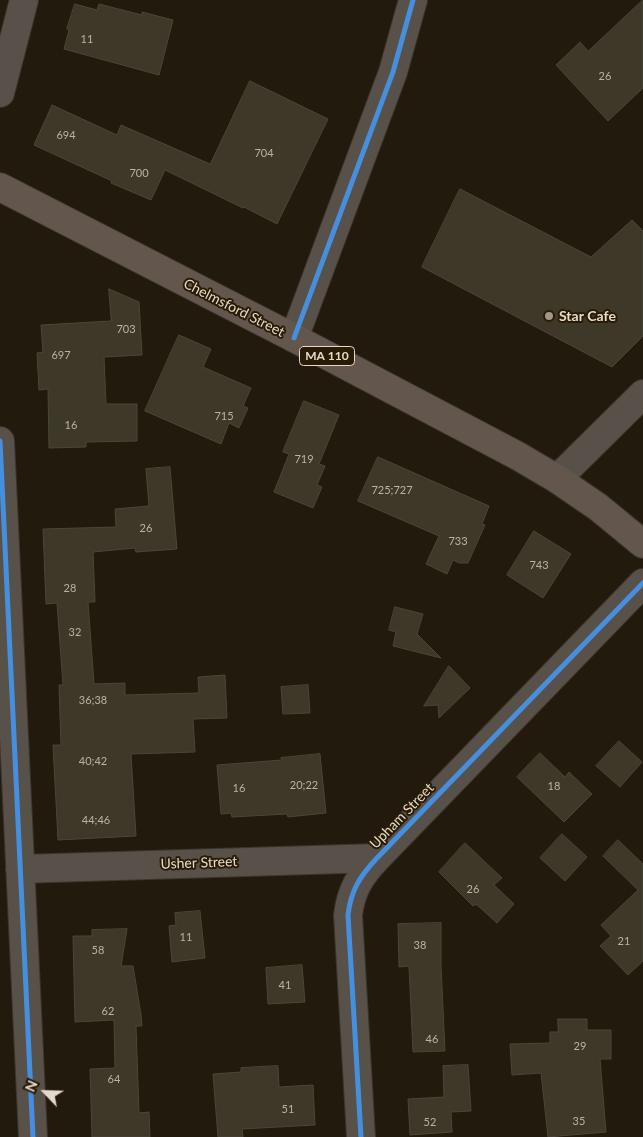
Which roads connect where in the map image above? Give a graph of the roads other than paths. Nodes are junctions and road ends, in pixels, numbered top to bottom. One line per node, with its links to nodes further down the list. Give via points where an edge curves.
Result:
1 (24, 0): 3 (street)
2 (413, 0): 5 (street, via 394,72)
3 (0, 93)
4 (0, 187): 5 (main road, Chelmsford Street / MA 110)
5 (294, 338): 8 (main road, Chelmsford Street / MA 110)
6 (643, 394): 8 (street)
7 (0, 441): 12 (street)
8 (557, 479): 9 (main road, Chelmsford Street / MA 110)
9 (643, 544)
10 (643, 583): 11 (street, Upham Street)
11 (377, 858): 12 (street, Usher Street); 14 (street, Upham Street, via 354,888 348,916)
12 (20, 869): 13 (street)
13 (33, 1137)
14 (361, 1137)

